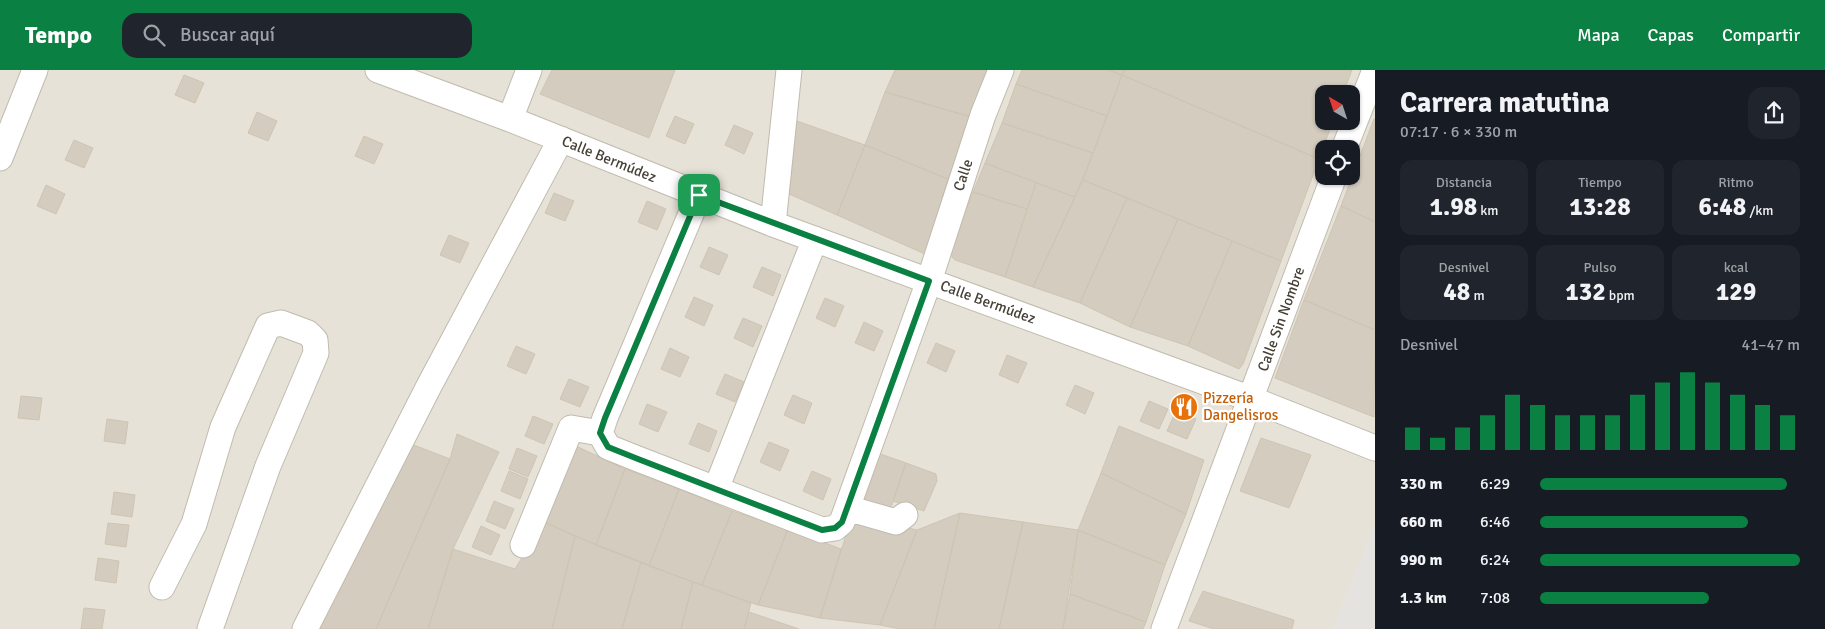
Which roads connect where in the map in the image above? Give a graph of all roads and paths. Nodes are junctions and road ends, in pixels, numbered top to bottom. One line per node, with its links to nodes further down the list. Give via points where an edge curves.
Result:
1 (35, 70): 10 (street)
2 (378, 70): 7 (street, Calle Bermúdez)
3 (529, 70): 7 (street)
4 (790, 70): 13 (street)
5 (1001, 70): 15 (street, Calle, via 983,115)
6 (1375, 70): 9 (street)
7 (510, 119): 8 (street, Calle Bermúdez)
8 (562, 140): 12 (street, Calle Bermúdez); 25 (street, via 429,386)
9 (1348, 140)
10 (0, 158)
11 (1331, 185): 16 (street, Calle Sin Nombre)
12 (699, 195): 13 (street, Calle Bermúdez); 17 (street)
13 (773, 224): 14 (street, Calle Bermúdez)
14 (815, 239): 15 (street, Calle Bermúdez); 19 (street)
15 (929, 281): 16 (street, Calle Bermúdez); 20 (street, Calle)
16 (1251, 399): 18 (street, Calle Bermúdez); 26 (street, Calle Sin Nombre)
17 (600, 433): 19 (street, Calle, via 608,447); 22 (street, via 571,428)
18 (1375, 448)
19 (716, 489): 20 (street, Calle, via 822,530 835,528 842,522)
20 (847, 508): 21 (street, via 896,522)
21 (905, 515)
22 (523, 545)
23 (162, 587): 24 (street, via 194,524 223,427 268,326 281,323 308,333 315,340 316,352 268,466)
24 (210, 629)
25 (305, 629)
26 (1164, 629)

